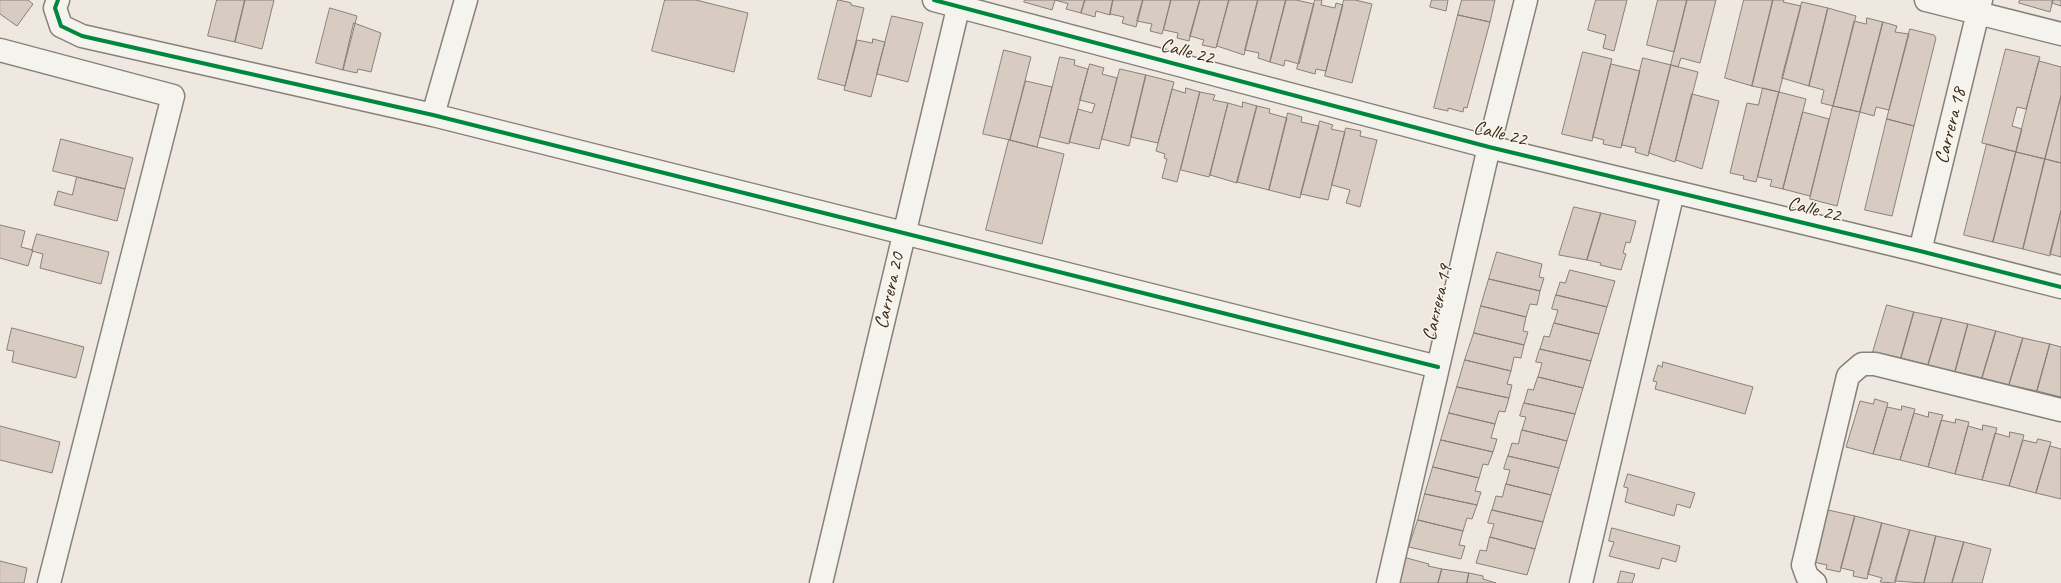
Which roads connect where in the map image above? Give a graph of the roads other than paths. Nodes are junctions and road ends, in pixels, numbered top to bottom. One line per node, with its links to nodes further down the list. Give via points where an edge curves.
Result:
1 (466, 0): 10 (street)
2 (934, 0): 5 (street, Calle 22)
3 (1526, 0): 11 (street, Carrera 19)
4 (1926, 0): 7 (street)
5 (959, 3): 11 (street, Calle 22); 13 (street, Carrera 20)
6 (57, 4): 10 (street, via 61,26 82,36)
7 (1980, 7): 8 (street); 14 (street, Carrera 18)
8 (2061, 34)
9 (0, 50): 18 (street, via 173,96)
10 (433, 115): 13 (street)
11 (1489, 147): 12 (street, Calle 22); 16 (street, Carrera 19)
12 (1673, 192): 14 (street, Calle 22); 21 (street)
13 (904, 232): 16 (street); 19 (street, Carrera 20)
14 (1920, 251): 15 (street, Calle 22)
15 (2061, 288)
16 (1438, 367): 20 (street, Carrera 19)
17 (2061, 410): 22 (street, via 1876,364 1862,364 1848,376 1803,565 1807,576)
18 (50, 583)
19 (821, 583)
20 (1388, 583)
21 (1581, 583)
22 (1815, 583)

